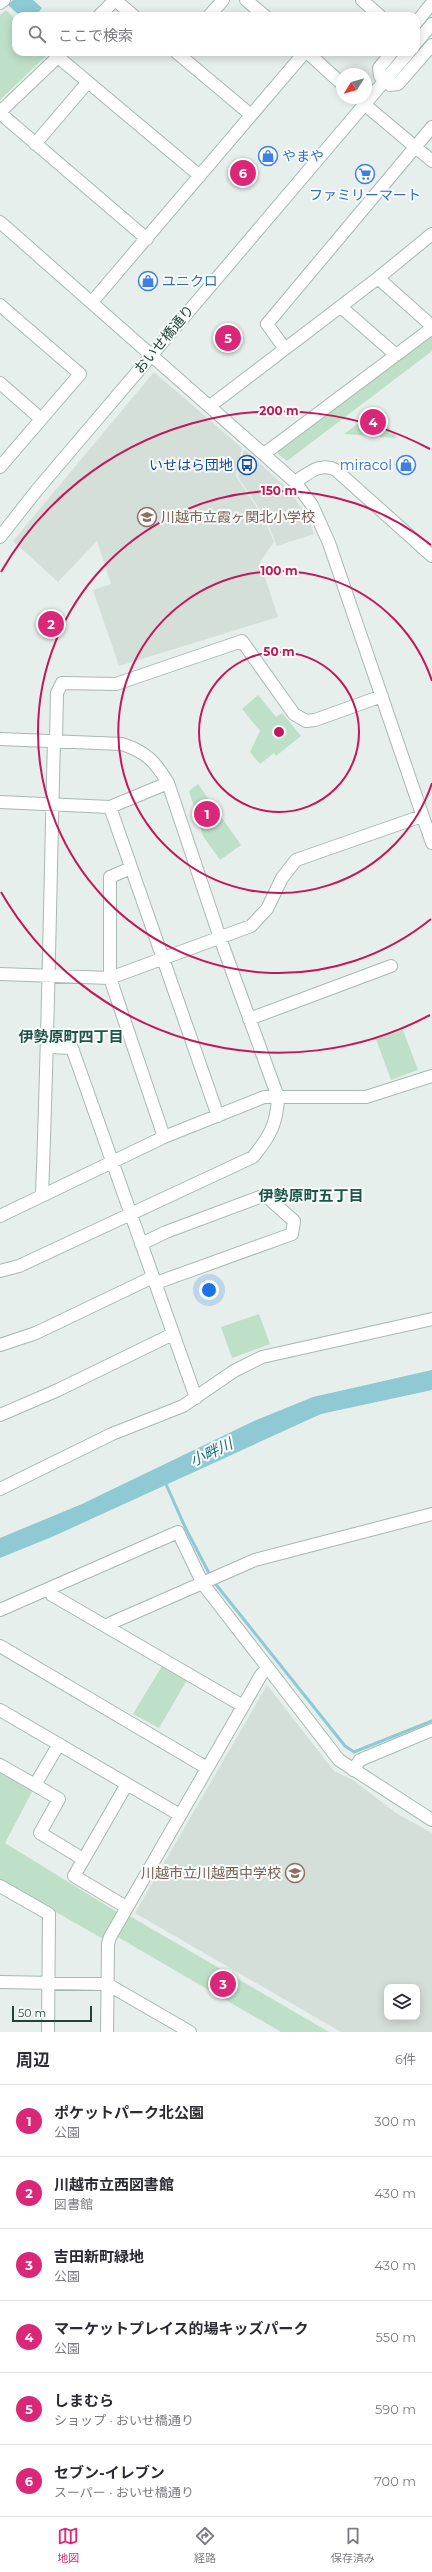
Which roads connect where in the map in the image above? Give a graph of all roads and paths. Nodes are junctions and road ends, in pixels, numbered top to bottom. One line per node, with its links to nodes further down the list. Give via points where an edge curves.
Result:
1 (4, 0): 6 (street)
2 (115, 0): 8 (street); 9 (street)
3 (223, 0): 10 (street)
4 (246, 0): 11 (street)
5 (362, 0): 12 (street)
6 (0, 3)
7 (432, 4): 13 (street)
8 (103, 12)
9 (129, 12)
10 (212, 12)
11 (260, 12)
12 (376, 12)
13 (420, 18)
14 (432, 24): 15 (street)
15 (420, 38)
16 (432, 45): 25 (street, via 398,84 390,85)
17 (58, 56): 30 (street)
18 (62, 56): 26 (street)
19 (182, 56): 31 (street)
20 (303, 56): 31 (street)
21 (310, 56): 24 (street)
22 (389, 56): 25 (street, via 379,68)
23 (406, 56): 25 (street, おいせ橋通り)
24 (336, 79)
25 (384, 81): 27 (street, おいせ橋通り)
26 (87, 83): 33 (street); 36 (street)
27 (372, 91)
28 (359, 104): 46 (street, おいせ橋通り)
29 (365, 104): 34 (street)
30 (0, 112): 33 (street)
31 (251, 115): 36 (street)
32 (432, 127): 34 (street)
33 (35, 144): 39 (street)
34 (415, 147): 35 (street); 45 (street, via 267,324)
35 (432, 161)
36 (200, 176): 39 (street)
37 (0, 222): 41 (street)
38 (432, 234): 40 (street)
39 (147, 239): 41 (street)
40 (378, 278): 43 (street); 44 (street)
41 (92, 302): 46 (street)
42 (0, 305): 50 (street, via 80,374)
43 (341, 306): 45 (street); 47 (street)
44 (432, 327): 47 (street)
45 (285, 349): 49 (street)
46 (151, 355): 49 (street); 54 (street, おいせ橋通り)
47 (396, 355): 51 (street)
48 (0, 383): 50 (street)
49 (210, 406): 51 (street)
50 (41, 420): 52 (street)
51 (264, 454): 53 (street)
52 (1, 464)
53 (295, 482): 55 (street, via 318,467 328,466 336,470); 56 (street, via 320,520)
54 (0, 536)
55 (432, 556)
56 (382, 696): 58 (street, via 306,721 294,714 242,641 116,684 62,683 56,693); 63 (street)
57 (0, 739): 58 (street)
58 (55, 740): 59 (street, via 122,744 140,750 158,766); 61 (street)
59 (168, 783): 62 (street); 66 (street)
60 (0, 802): 61 (street)
61 (52, 803): 62 (street); 70 (street)
62 (110, 807): 65 (street)
63 (422, 816): 64 (street); 66 (street, via 296,860 282,878 267,909 251,926)
64 (432, 843)
65 (131, 868): 67 (street); 71 (street, via 110,877)
66 (220, 938): 67 (street); 72 (street)
67 (163, 958): 71 (street); 76 (street)
68 (391, 966): 72 (street)
69 (0, 974): 70 (street)
70 (47, 976): 71 (street); 73 (street)
71 (110, 978): 77 (street)
72 (249, 1019): 75 (street)
73 (48, 1047): 78 (street, via 72,1048); 79 (street)
74 (432, 1076): 75 (street, via 366,1097)
75 (278, 1097): 76 (street, via 264,1097); 80 (street, via 278,1111 272,1133 253,1157)
76 (218, 1116): 77 (street)
77 (164, 1137): 78 (street)
78 (112, 1164): 79 (street); 80 (street)
79 (42, 1194): 81 (street)
80 (129, 1213): 82 (street); 83 (street, via 19,1266)
81 (0, 1216)
82 (141, 1244): 84 (street); 84 (street, via 265,1195 294,1221 292,1234)
83 (0, 1270)
84 (155, 1280): 86 (street); 87 (street, via 36,1333)
85 (432, 1319): 88 (street, via 262,1357 234,1371)
86 (173, 1334): 88 (street); 89 (street)
87 (0, 1345)
88 (196, 1398): 90 (street, via 112,1434)
89 (0, 1415)
90 (0, 1489)
91 (432, 1514): 92 (street, via 263,1558 237,1567)
92 (203, 1584): 93 (street, via 178,1532); 95 (street, via 111,1623); 97 (street)
93 (48, 1589): 94 (street); 95 (street, via 52,1595)
94 (0, 1610)
95 (109, 1628): 98 (street)
96 (0, 1646): 103 (street)
97 (268, 1668): 98 (street, via 261,1675); 104 (street, via 332,1753)
98 (243, 1706): 103 (street)
99 (0, 1710): 101 (street)
100 (432, 1730): 104 (street, via 360,1760)
101 (59, 1744): 105 (street); 106 (street)
102 (0, 1765): 106 (street)
103 (207, 1768): 107 (street)
104 (353, 1770): 108 (street)
105 (127, 1784): 107 (street); 109 (street)
106 (35, 1785): 109 (street, via 59,1799 40,1833)
107 (180, 1815): 111 (street)
108 (432, 1820)
109 (83, 1859): 111 (street, via 74,1876)
110 (0, 1886): 113 (street, via 49,1914)
111 (126, 1907): 114 (street, via 108,1944)
112 (0, 1982): 113 (street)
113 (49, 1983): 114 (street); 116 (street)
114 (108, 1984): 115 (street); 117 (street)
115 (170, 2026): 118 (street)
116 (48, 2032)
117 (107, 2032)
118 (190, 2032)

